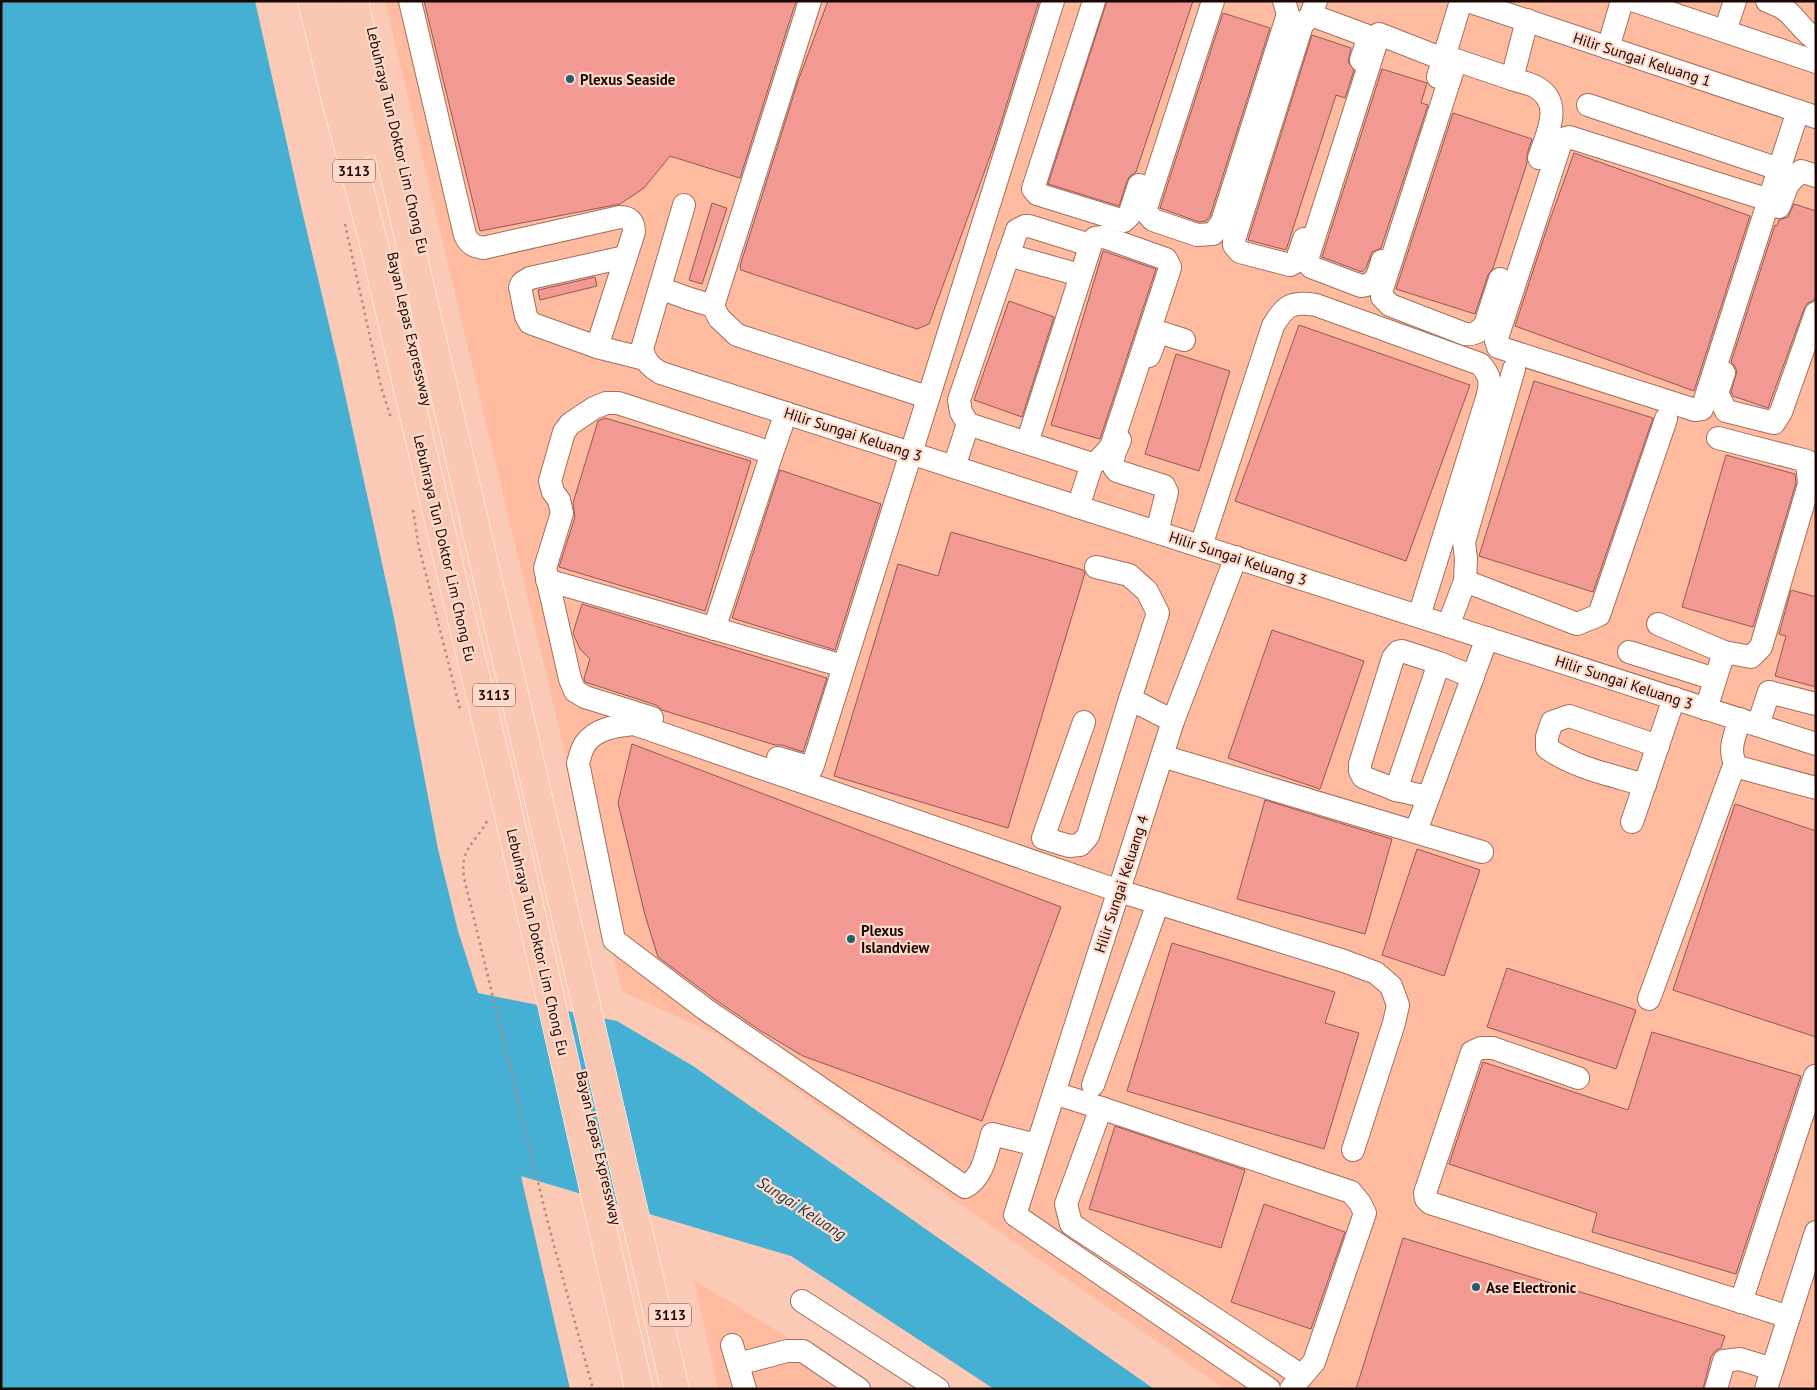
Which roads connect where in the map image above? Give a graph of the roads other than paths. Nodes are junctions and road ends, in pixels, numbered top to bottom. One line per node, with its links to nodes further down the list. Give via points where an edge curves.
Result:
1 (312, 1): 106 (highway, Lebuhraya Tun Doktor Lim Chong Eu / 3113, via 374,244)
2 (332, 1): 107 (highway, Bayan Lepas Expressway / 3113)
3 (354, 1): 108 (highway, Bayan Lepas Expressway / 3113)
4 (366, 1): 109 (highway, Lebuhraya Tun Doktor Lim Chong Eu / 3113)
5 (410, 1): 34 (street, via 469,243 483,248 626,217 632,220 634,232)
6 (810, 1): 37 (street)
7 (1053, 1): 43 (street)
8 (1094, 1): 9 (street, via 1033,189 1037,194 1124,221 1129,216)
9 (1200, 1)
10 (1213, 1): 11 (street, via 1146,211 1153,220 1197,235 1213,234 1222,222 1288,14)
11 (1284, 1)
12 (1461, 1): 23 (street)
13 (1622, 1): 22 (street)
14 (1735, 1): 20 (street)
15 (1767, 1): 21 (street, via 1788,12 1807,35)
16 (1479, 3): 19 (street, Hilir Sungai Keluang 1)
17 (1650, 4): 20 (street)
18 (1314, 8): 18 (street, via 1362,33 1367,42 1298,258 1290,265 1240,252 1234,240 1302,24)
19 (1529, 15): 22 (street, Hilir Sungai Keluang 1); 25 (street)
20 (1725, 32): 24 (street)
21 (1816, 40)
22 (1608, 48): 27 (street, Hilir Sungai Keluang 1)
23 (1443, 58): 23 (street, via 1379,34 1306,260 1312,267 1361,286 1368,285 1378,276)
24 (1816, 62)
25 (1512, 79): 25 (street, via 1456,60 1382,289 1382,297 1390,305 1465,334 1473,335 1485,325 1552,120 1552,106 1546,94)
26 (1588, 106): 28 (street)
27 (1807, 114): 28 (street)
28 (1779, 169): 30 (street)
29 (1816, 176): 38 (street, via 1801,171 1788,184 1781,200 1717,393 1726,411 1774,422 1781,412)
30 (1769, 200): 30 (street, via 1568,137 1562,138 1496,341 1498,348 1695,410 1702,408)
31 (684, 205): 36 (street)
32 (1090, 245): 33 (street, via 1025,226 1017,230); 35 (street); 51 (street, via 1095,238 1104,238 1162,257 1170,267 1111,447)
33 (1008, 255): 35 (street); 46 (street, via 959,400)
34 (625, 257): 40 (street); 40 (street, Hilir Sungai Keluang 3, via 530,278 520,287 530,323)
35 (1080, 275): 48 (street)
36 (660, 288): 37 (street); 41 (street, via 642,349)
37 (713, 306): 43 (street, via 719,318 737,335)
38 (1816, 313)
39 (1184, 340): 54 (street, via 1162,333 1157,335 1112,462 1117,471 1164,486 1167,492)
40 (597, 347): 41 (street, Hilir Sungai Keluang 3)
41 (653, 366): 44 (street, Hilir Sungai Keluang 3)
42 (1514, 369): 59 (street, via 1464,542)
43 (927, 397): 50 (street)
44 (786, 413): 49 (street); 50 (street, Hilir Sungai Keluang 3)
45 (1666, 419): 59 (street, via 1599,615 1577,624)
46 (968, 424): 48 (street); 52 (street)
47 (1718, 438): 66 (street, via 1808,460 1809,484 1761,646 1751,657)
48 (1027, 443): 51 (street)
49 (772, 453): 58 (street, via 618,403 594,408 564,432 551,476 551,487 562,506 562,513 545,568); 63 (street)
50 (910, 453): 52 (street, Hilir Sungai Keluang 3); 68 (street)
51 (1092, 464): 53 (street)
52 (954, 467): 53 (street, Hilir Sungai Keluang 3)
53 (1078, 507): 54 (street, Hilir Sungai Keluang 3)
54 (1157, 532): 55 (street, Hilir Sungai Keluang 3)
55 (1201, 546): 56 (street, Hilir Sungai Keluang 3); 60 (street, via 1273,326 1293,304 1316,304 1480,364 1489,377 1487,398)
56 (1236, 557): 60 (street, Hilir Sungai Keluang 3); 75 (street, Hilir Sungai Keluang 4)
57 (1096, 568): 72 (street, via 1129,575 1147,591 1158,613)
58 (547, 580): 63 (street); 68 (street, via 570,679 575,690 585,698 812,768)
59 (1465, 581): 62 (street)
60 (1419, 616): 62 (street, Hilir Sungai Keluang 3)
61 (1658, 624): 66 (street)
62 (1448, 626): 64 (street, Hilir Sungai Keluang 3)
63 (714, 629): 68 (street)
64 (1487, 638): 69 (street); 71 (street, Hilir Sungai Keluang 3)
65 (1629, 652): 70 (street)
66 (1724, 652): 70 (street)
67 (1440, 663): 69 (street); 84 (street); 84 (street, via 1402,651 1393,658 1360,771 1363,777)
68 (843, 666)
69 (1473, 677): 85 (street)
70 (1715, 679): 74 (street)
71 (1674, 698): 74 (street, Hilir Sungai Keluang 3); 79 (street)
72 (1130, 699): 75 (street); 76 (street, via 1088,836 1080,844 1069,846 1043,838)
73 (1816, 704): 77 (street, via 1769,692)
74 (1706, 709): 77 (street, Hilir Sungai Keluang 3)
75 (1173, 721): 80 (street, Hilir Sungai Keluang 4)
76 (1084, 722)
77 (1749, 722): 78 (street, Hilir Sungai Keluang 3); 81 (street, via 1732,747)
78 (1816, 744)
79 (1658, 746): 82 (street); 82 (street, via 1570,716 1552,722 1546,748 1584,767)
80 (1162, 756): 87 (street); 89 (street, Hilir Sungai Keluang 4)
81 (1735, 763): 83 (street, via 1738,767); 91 (street)
82 (1645, 785): 86 (street)
83 (1816, 788)
84 (1396, 790): 85 (street)
85 (1428, 797): 87 (street)
86 (1632, 822)
87 (1416, 831): 88 (street)
88 (1482, 852)
89 (1119, 891): 90 (street); 95 (street, Hilir Sungai Keluang 4); 97 (street, via 634,724 612,726 594,735 584,745 578,763 614,940 705,1009 966,1187 979,1175 992,1134)
90 (1158, 903): 94 (street); 98 (street, via 1344,961 1376,973 1391,986 1398,1005 1394,1023)
91 (1649, 999)
92 (1815, 1076): 102 (street)
93 (1578, 1078): 102 (street, via 1493,1048 1472,1052 1426,1199 1430,1203)
94 (1093, 1085)
95 (1054, 1093): 96 (street); 97 (street, Hilir Sungai Keluang 4)
96 (1102, 1108): 105 (street, via 1066,1204 1071,1224); 105 (street, via 1351,1192 1360,1203 1365,1213 1314,1362)
97 (1037, 1145): 113 (street, Hilir Sungai Keluang 4, via 1015,1215)
98 (1353, 1150)
99 (1816, 1232): 100 (street)
100 (1806, 1293): 103 (street)
101 (802, 1301): 112 (street)
102 (1741, 1302): 103 (street)
103 (1788, 1317): 104 (street)
104 (1769, 1379): 114 (street, via 1740,1358 1724,1362)
105 (1296, 1382)
106 (639, 1389)
107 (655, 1389)
108 (675, 1389)
109 (687, 1389)
110 (745, 1389): 111 (street, via 735,1354 787,1351 803,1351)
111 (859, 1389)
112 (938, 1389)
113 (1269, 1389)
114 (1716, 1389)

